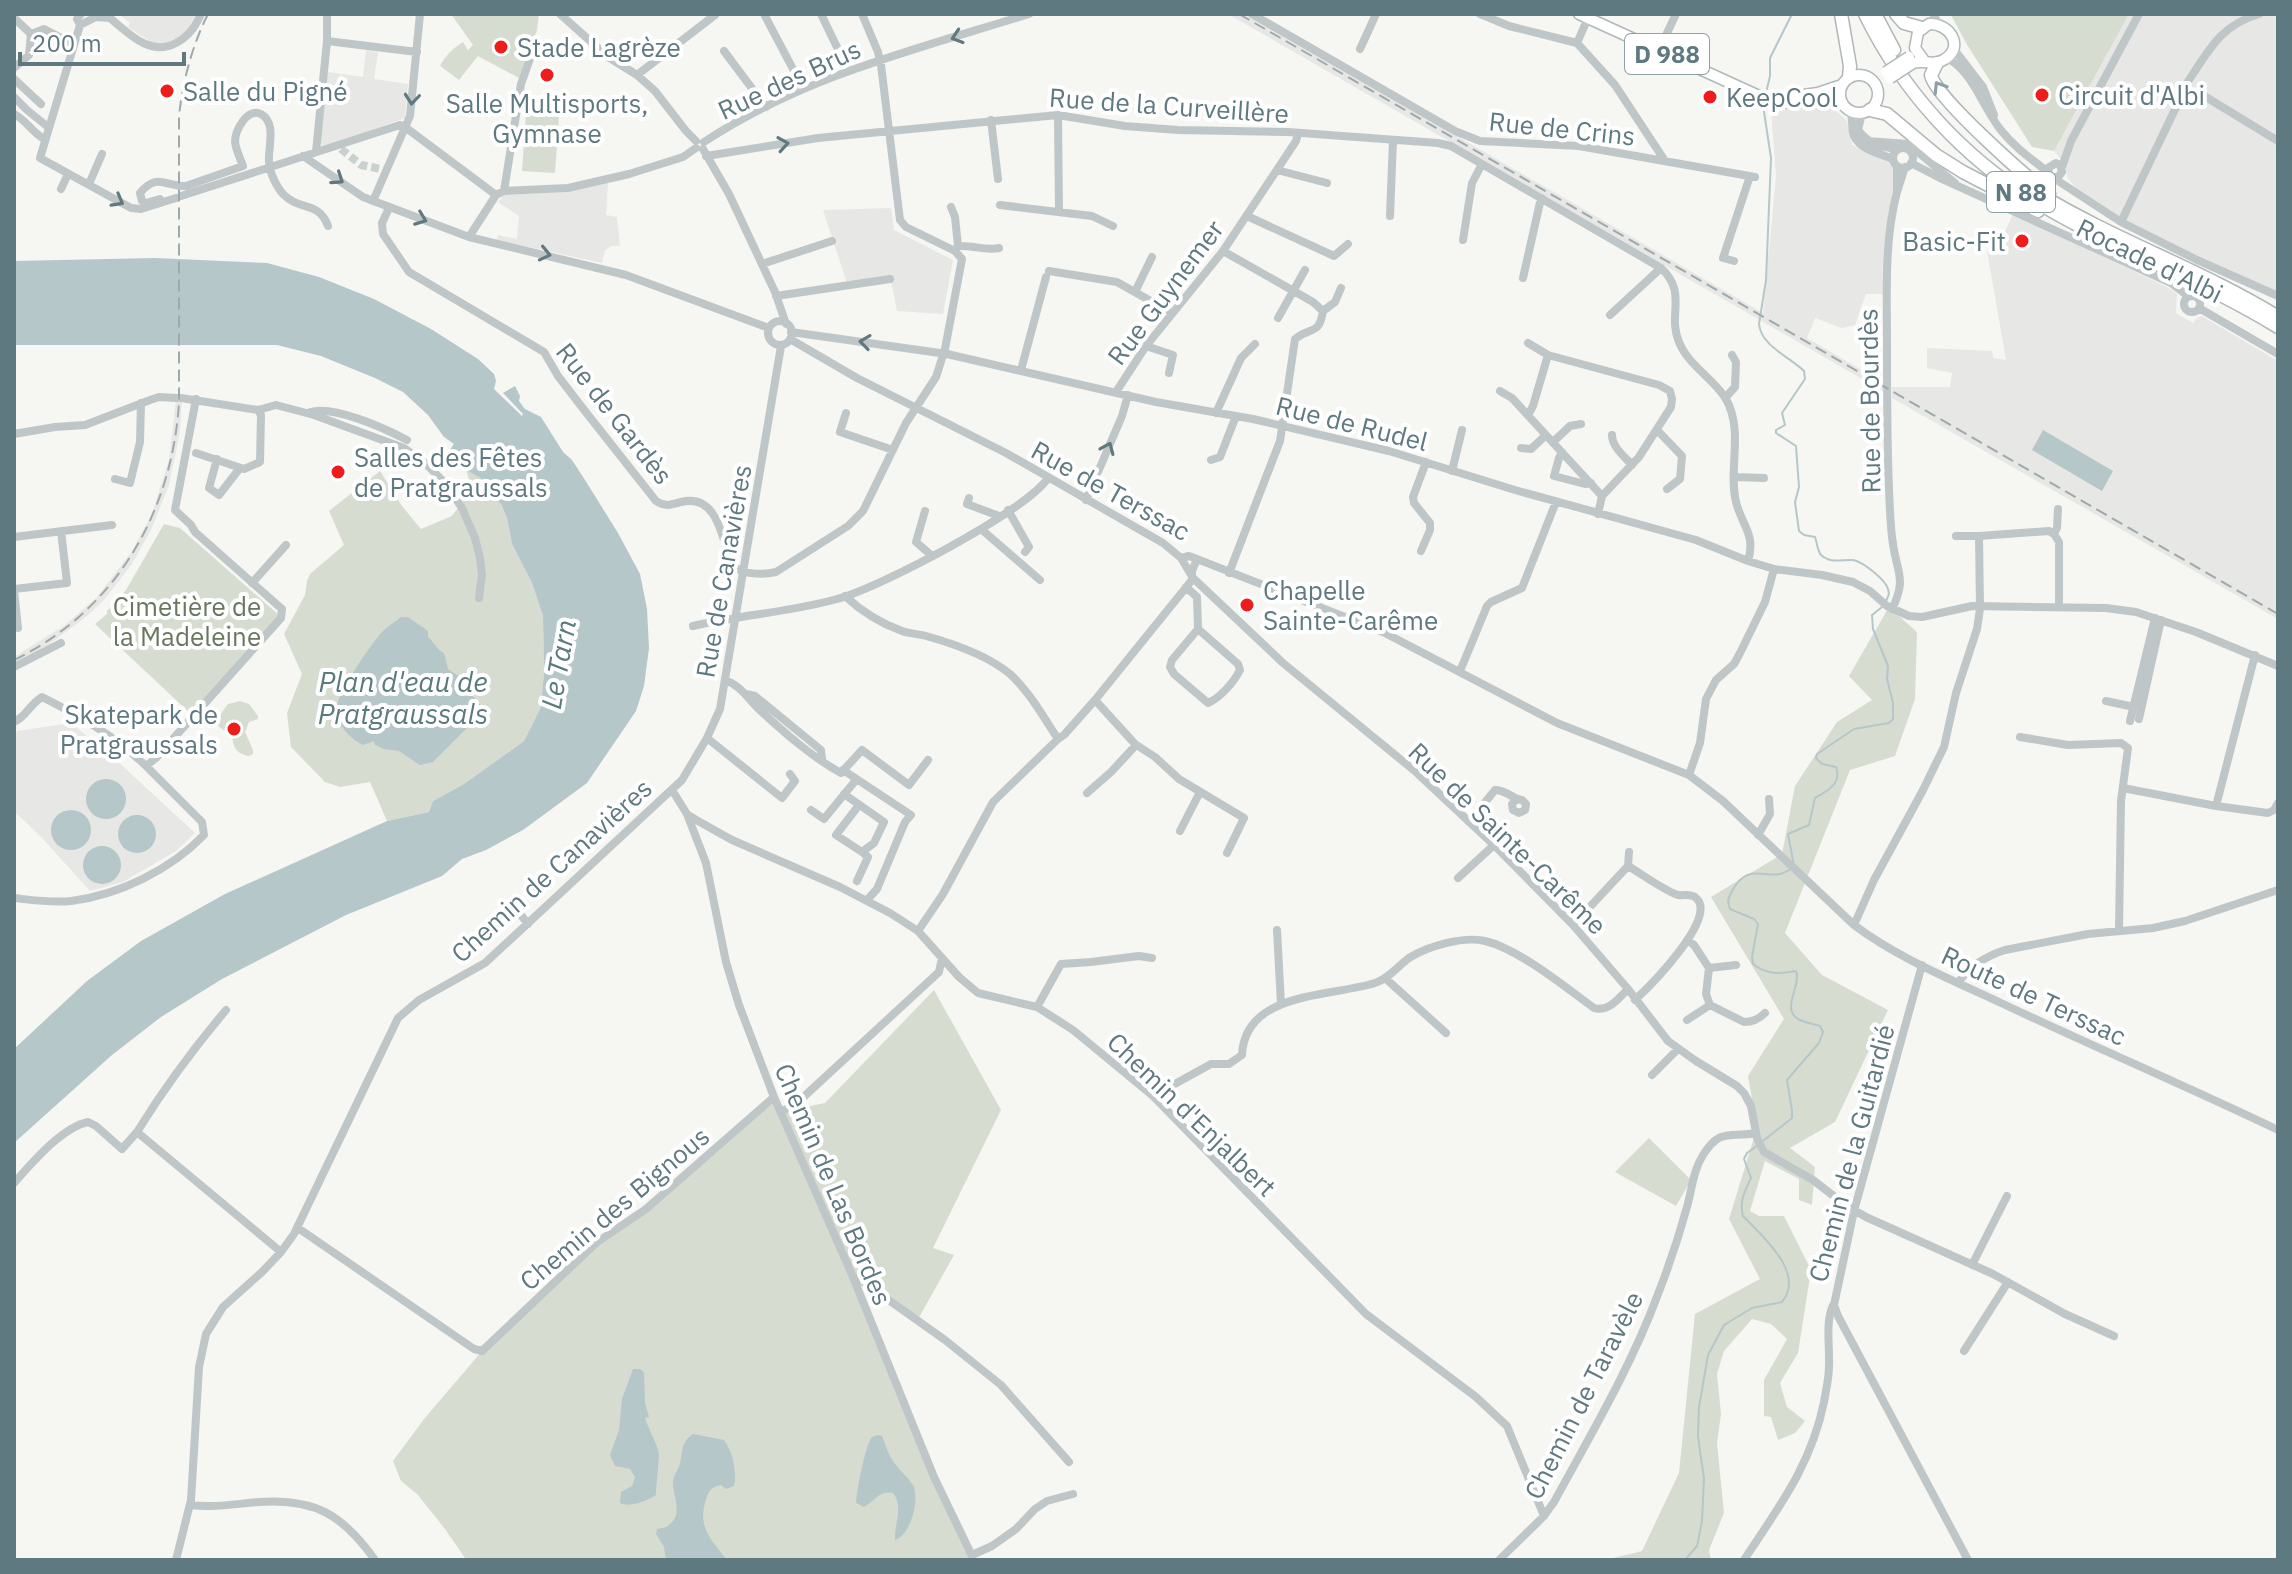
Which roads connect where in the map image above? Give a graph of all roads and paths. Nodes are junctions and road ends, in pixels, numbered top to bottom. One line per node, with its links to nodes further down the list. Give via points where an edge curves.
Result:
1 (201, 14): 21 (street, via 185,37 160,49 147,46)
2 (327, 14): 28 (street)
3 (420, 14): 35 (street)
4 (560, 14): 42 (street)
5 (715, 14): 26 (street); 42 (street)
6 (764, 14): 47 (street)
7 (821, 14): 41 (street)
8 (862, 14): 37 (street)
9 (1029, 14): 37 (street, Rue des Brus, one-way to 37)
10 (1252, 14): 72 (street, Rue de Crins, via 1467,137 1579,146)
11 (1376, 14): 32 (street)
12 (1480, 14): 29 (street)
13 (1676, 14): 33 (street)
14 (1841, 14): 46 (highway, via 1850,66)
15 (1865, 14): 116 (highway, Rocade d'Albi / N 88, via 1916,96 1986,166 2063,217)
16 (1875, 14): 96 (highway, Rocade d'Albi / N 88, via 1913,78 1974,145 2023,184 2076,214)
17 (1896, 14): 25 (highway, via 1904,23)
18 (2139, 14): 76 (street)
19 (2259, 14): 49 (street, via 2222,32 2187,83)
20 (92, 16): 21 (street); 24 (street)
21 (108, 16)
22 (1583, 16): 29 (street); 33 (main road, D 988)
23 (14, 18): 27 (street)
24 (78, 18): 30 (street)
25 (1931, 21): 31 (main road, via 1949,31); 38 (main road, via 1915,37)
26 (723, 25)
27 (31, 34): 30 (street, via 44,29); 40 (street, via 29,55)
28 (327, 41): 35 (street); 69 (street)
29 (1577, 43): 72 (street, via 1615,85)
30 (73, 44): 58 (street)
31 (1953, 48): 39 (main road); 60 (street, via 1983,87)
32 (1360, 49)
33 (1659, 50): 51 (main road, D 988)
34 (724, 51): 53 (street)
35 (417, 52): 59 (street, one-way to 59)
36 (531, 56): 84 (street)
37 (879, 56): 41 (street, Rue des Brus); 61 (street)
38 (1915, 57): 39 (main road); 43 (main road, bridge)
39 (1942, 60): 60 (street, via 1962,69); 96 (highway, one-way to 39, via 2056,199 1984,137 1932,81 1932,71)
40 (14, 68)
41 (848, 70): 47 (street, Rue des Brus)
42 (637, 75): 67 (street)
43 (1888, 75): 44 (main road); 48 (main road)
44 (1871, 78): 46 (main road, via 1860,74); 48 (main road)
45 (14, 79): 52 (street)
46 (1845, 81): 51 (main road, D 988, via 1807,95); 54 (main road, via 1840,97)
47 (803, 88): 53 (street, Rue des Brus)
48 (1878, 90): 54 (main road, via 1877,101)
49 (2188, 91): 66 (street); 96 (street)
50 (14, 97): 58 (street)
51 (1763, 98): 54 (main road, D 988)
52 (41, 104)
53 (766, 107): 67 (street, Rue des Brus)
54 (1857, 110): 65 (street, via 1858,130); 73 (street, via 1853,134 1862,146); 116 (highway, via 1887,114 1936,155 1994,190)
55 (14, 114): 63 (street)
56 (1058, 115): 57 (street, Rue de la Curveillère); 62 (street, Rue de la Curveillère, via 1125,126); 91 (street)
57 (991, 120): 61 (street, Rue de la Curveillère); 79 (street)
58 (48, 127): 63 (street)
59 (405, 127): 69 (street); 84 (street); 86 (street)
60 (1998, 127): 76 (street, via 2023,153)
61 (890, 131): 67 (street, Rue de la Curveillère, one-way to 61); 102 (street, via 900,220)
62 (1298, 134): 64 (street, Rue de la Curveillère); 77 (street, Rue Guynemer)
63 (44, 139): 78 (street, via 40,158)
64 (1393, 140): 74 (street, Rue de la Curveillère, via 1443,144); 93 (street)
65 (1867, 141): 68 (street); 82 (street, via 1908,144)
66 (2278, 141)
67 (701, 147): 84 (street, via 629,174 568,188); 106 (street)
68 (1897, 149): 73 (street); 73 (street, via 1906,148)
69 (316, 152): 71 (street)
70 (102, 154): 81 (street)
71 (303, 156): 75 (street); 86 (street, one-way to 86)
72 (1665, 161): 105 (street, Rue de Crins, via 1752,176 1723,258)
73 (1904, 162): 82 (street); 206 (street, Rue de Bourdès, via 1889,228 1887,293 1889,492 1901,579 1899,592)
74 (1482, 164): 85 (street, Rue de la Curveillère); 98 (street, via 1472,183)
75 (266, 168): 87 (street); 87 (street, via 269,127 264,116 254,113 236,133 243,166 186,186 153,182 140,193 146,203); 94 (street, via 284,195 315,208)
76 (2055, 169): 96 (street)
77 (1277, 170): 80 (street); 92 (street, Rue Guynemer)
78 (68, 174): 81 (street); 83 (street)
79 (998, 179)
80 (1327, 183)
81 (89, 184): 87 (street, one-way to 87, via 135,209)
82 (1959, 187): 131 (street, via 2171,283 2198,298 2199,308)
83 (61, 189)
84 (500, 193): 97 (street)
85 (1541, 198): 107 (street, Rue de la Curveillère); 109 (street)
86 (373, 201): 90 (street)
87 (161, 202)
88 (1000, 205): 91 (street)
89 (951, 207): 102 (street)
90 (389, 208): 97 (street, one-way to 97); 197 (street, Rue de Gardès, via 383,234 409,272 544,352 656,501 706,504 732,565)
91 (1059, 212): 95 (street, via 1092,216)
92 (1247, 216): 100 (street, Rue Guynemer, via 1334,256); 103 (street, Rue Guynemer)
93 (1390, 216)
94 (328, 226)
95 (1113, 226)
96 (2119, 228): 115 (street); 121 (highway, Rocade d'Albi / N 88)
97 (469, 237): 123 (street, one-way to 123, via 626,275)
98 (1463, 240)
99 (832, 241): 106 (street)
100 (1348, 244)
101 (999, 248): 102 (street)
102 (957, 249): 130 (street, via 962,259)
103 (1223, 251): 112 (street); 119 (street, Rue Guynemer)
104 (1152, 257): 113 (street)
105 (1734, 261)
106 (762, 264): 114 (street)
107 (1661, 268): 120 (street); 139 (street, via 1676,289 1678,341)
108 (1305, 270): 112 (street)
109 (1523, 278)
110 (890, 279): 114 (street)
111 (1341, 288): 118 (street)
112 (1294, 291): 118 (street); 122 (street)
113 (1135, 292): 119 (street); 134 (street, via 1108,280 1047,274)
114 (776, 296): 117 (street)
115 (2276, 296)
116 (2233, 300): 124 (highway, Rocade d'Albi / N 88)
117 (779, 308): 123 (street); 125 (street)
118 (1323, 311): 150 (street, via 1321,324 1295,339)
119 (1172, 313): 129 (street, Rue Guynemer)
120 (1610, 315)
121 (2278, 317)
122 (1278, 318)
123 (771, 325): 125 (street, via 780,321); 128 (street, via 772,341)
124 (2278, 327)
125 (789, 331): 128 (street); 130 (street, Rue de Rudel, one-way to 125); 142 (street, Rue de Terssac, via 857,378)
126 (1528, 343): 132 (street)
127 (1255, 344): 145 (street, via 1241,358)
128 (781, 346): 197 (street, Rue de Canavières)
129 (1146, 346): 135 (street, via 1173,355); 137 (street, Rue Guynemer)
130 (944, 351): 134 (street, Rue de Rudel); 142 (street, via 933,384)
131 (2278, 354)
132 (1548, 355): 147 (street); 152 (street, via 1665,387 1672,402)
133 (1732, 355): 139 (street, via 1735,387)
134 (1021, 370): 137 (street, Rue de Rudel)
135 (1169, 373)
136 (1500, 391): 147 (street)
137 (1116, 392): 138 (street, Rue de Rudel)
138 (1128, 395): 145 (street, Rue de Rudel); 175 (street, one-way to 138)
139 (1725, 398): 167 (street, via 1732,413)
140 (196, 399): 141 (street, via 159,397); 143 (street); 201 (street, via 175,510)
141 (141, 403): 153 (street, via 85,425); 170 (street, via 140,442 130,483)
142 (915, 407): 158 (street); 168 (street, Rue de Terssac)
143 (258, 410): 146 (street, via 276,405); 165 (street, via 260,462)
144 (846, 413): 158 (street, via 840,432)
145 (1216, 413): 148 (street, Rue de Rudel)
146 (308, 414): 156 (street, via 340,414); 205 (street, via 404,448 445,483 475,538 482,574)
147 (1528, 415): 155 (street)
148 (1236, 416): 150 (street, Rue de Rudel); 162 (street, via 1220,457)
149 (1581, 424): 155 (street)
150 (1281, 426): 163 (street, Rue de Rudel); 198 (street, via 1280,441)
151 (1462, 430): 166 (street)
152 (1657, 430): 164 (street); 172 (street, via 1682,456 1680,479)
153 (14, 434)
154 (1612, 435): 164 (street)
155 (1550, 438): 157 (street, via 1531,449); 159 (street)
156 (407, 440)
157 (1521, 448)
158 (893, 450): 197 (street, via 853,522 776,572)
159 (1562, 452): 171 (street); 171 (street, via 1554,476)
160 (196, 453): 161 (street)
161 (217, 459): 165 (street); 165 (street, via 209,488 219,495)
162 (1211, 460)
163 (1426, 462): 166 (street, Rue de Rudel); 190 (street, via 1413,497 1430,523)
164 (1632, 465): 173 (street)
165 (240, 468)
166 (1452, 471): 176 (street, Rue de Rudel)
167 (1735, 477): 169 (street); 195 (street, via 1736,503 1751,539)
168 (1048, 478): 175 (street, Rue de Terssac); 178 (street)
169 (1764, 478)
170 (115, 479)
171 (1591, 483): 173 (street)
172 (1667, 489)
173 (1602, 496): 180 (street)
174 (969, 498): 181 (street, via 967,504)
175 (1086, 500): 193 (street, Rue de Terssac)
176 (1556, 502): 180 (street, Rue de Rudel); 218 (street, via 1522,588 1487,606)
177 (2058, 509): 185 (street)
178 (1008, 510): 181 (street); 191 (street, via 1029,547)
179 (925, 511): 192 (street, via 916,542)
180 (1598, 514): 195 (street, Rue de Rudel, via 1696,540)
181 (999, 516): 183 (street)
182 (112, 525): 184 (street)
183 (981, 529): 192 (street); 200 (street)
184 (61, 531): 188 (street); 203 (street, via 67,583)
185 (2054, 534): 187 (street); 208 (street, via 2059,542)
186 (1956, 536): 187 (street)
187 (1979, 536): 207 (street)
188 (14, 537)
189 (286, 545): 201 (street)
190 (1421, 551)
191 (1025, 552)
192 (931, 555): 204 (street)
193 (1181, 558): 194 (street, Rue de Terssac); 199 (street, Rue de Sainte-Carême)
194 (1197, 559): 198 (street, Rue de Terssac); 199 (street)
195 (1748, 561): 196 (street, Rue de Rudel)
196 (1774, 569): 206 (street, Rue de Rudel, via 1853,582); 234 (street, via 1765,602 1740,653 1706,699)
197 (743, 572): 209 (street, Rue de Canavières)
198 (1229, 573): 218 (street, Rue de Terssac, via 1383,632)
199 (1193, 578): 202 (street); 250 (street, Rue de Sainte-Carême, via 1283,663)
200 (1040, 580)
201 (252, 583): 231 (street, via 282,609 281,618)
202 (1186, 587): 213 (street, via 1197,597); 220 (street)
203 (14, 590): 212 (street)
204 (845, 596): 209 (street); 227 (street, via 886,624 966,649 1009,673)
205 (479, 598)
206 (1887, 605): 207 (street, via 1922,617)
207 (1980, 606): 208 (street); 267 (street, via 1944,747)
208 (2059, 607): 210 (street, via 2098,607)
209 (735, 617): 211 (street); 219 (street, Rue de Canavières)
210 (2158, 619): 215 (street); 223 (street); 223 (street, via 2134,720)
211 (693, 626)
212 (18, 628)
213 (1198, 629): 213 (street, via 1170,667 1208,703 1240,670)
214 (61, 643): 217 (street)
215 (2255, 655): 216 (street); 245 (street)
216 (2278, 666)
217 (14, 667)
218 (1460, 671): 234 (street, Rue de Terssac, via 1557,723)
219 (725, 680): 222 (street); 226 (street, Rue de Canavières)
220 (1095, 700): 227 (street); 228 (street)
221 (2106, 701): 223 (street)
222 (762, 707): 229 (street); 229 (street, via 821,750)
223 (2134, 707)
224 (14, 722): 231 (street, via 42,697 83,718)
225 (2020, 737): 237 (street, via 2068,745 2125,744)
226 (707, 738): 233 (street, via 782,798 795,781); 236 (street, Rue de Canavières)
227 (1058, 739): 270 (street, via 993,802)
228 (1136, 745): 238 (street); 239 (street)
229 (822, 759): 232 (street, via 838,772)
230 (928, 760): 232 (street, via 909,785 862,750)
231 (146, 766): 262 (street, via 202,822 204,835 158,871 92,897)
232 (843, 770): 235 (street)
233 (790, 774)
234 (1689, 775): 252 (street, Rue de Terssac)
235 (856, 780): 240 (street); 263 (street, via 911,815)
236 (675, 787): 248 (street); 264 (street, Chemin de Canavières)
237 (2123, 788): 245 (street); 269 (street)
238 (1200, 792): 251 (street); 256 (street, via 1244,818)
239 (1087, 793)
240 (844, 794): 244 (street); 246 (street, via 824,819)
241 (1517, 799): 250 (street, via 1495,790)
242 (1769, 799): 252 (street, via 1770,814)
243 (2278, 803): 245 (street, via 2268,813)
244 (859, 805): 249 (street); 254 (street, via 836,835)
245 (2216, 806)
246 (811, 810)
247 (889, 812): 249 (street)
248 (689, 815): 263 (street, Chemin d'Enjalbert, via 755,851); 295 (street, Chemin de Las Bordes, via 706,863 726,962)
249 (884, 822): 254 (street, via 874,843)
250 (1469, 822): 253 (street, Rue de Sainte-Carême)
251 (1180, 831)
252 (1758, 835): 258 (street, Rue de Terssac)
253 (1494, 845): 259 (street); 266 (street, Rue de Sainte-Carême)
254 (862, 852): 260 (street, via 868,857)
255 (1629, 852): 257 (street)
256 (1227, 853)
257 (1628, 866): 266 (street); 273 (street, via 1699,901 1700,912)
258 (1792, 867): 267 (street, Route de Terssac)
259 (1458, 878)
260 (857, 881)
261 (2278, 890): 269 (street, via 2185,921)
262 (14, 898)
263 (867, 900): 270 (street, Chemin d'Enjalbert)
264 (528, 924): 265 (street, via 517,910); 272 (street, Chemin de Canavières)
265 (499, 925): 271 (street); 272 (street)
266 (1573, 925): 283 (street, Rue de Sainte-Carême)
267 (1854, 925): 277 (street, Route de Terssac)
268 (1277, 930): 285 (street)
269 (2119, 930): 282 (street, via 2000,952 1975,965)
270 (918, 931): 274 (street, Chemin d'Enjalbert)
271 (488, 935)
272 (511, 939): 303 (street, Chemin de Canavières, via 485,963 398,1018)
273 (1687, 940): 278 (street); 284 (street, via 1675,960)
274 (942, 958): 279 (street); 280 (street, Chemin d'Enjalbert)
275 (1152, 958): 287 (street, via 1061,964)
276 (1736, 965): 278 (street)
277 (1922, 965): 282 (street, Route de Terssac); 302 (street, Chemin de la Guitardié)
278 (1709, 968): 286 (street)
279 (939, 972): 280 (street); 296 (street)
280 (959, 977): 287 (street, Chemin d'Enjalbert, via 986,997)
281 (1385, 978): 283 (street, via 1411,956 1470,939 1508,950 1600,1010); 285 (street); 291 (street)
282 (1958, 983): 297 (street, Route de Terssac)
283 (1628, 989): 284 (street, Rue de Sainte-Carême)
284 (1635, 1000): 292 (street, Rue de Sainte-Carême)
285 (1281, 1004): 294 (street, via 1257,1019 1243,1039 1242,1055 1229,1064 1211,1064)
286 (1710, 1005): 289 (street, via 1744,1022); 290 (street)
287 (1037, 1007): 294 (street, Chemin d'Enjalbert)
288 (226, 1010): 298 (street)
289 (1765, 1013)
290 (1687, 1020)
291 (1446, 1033)
292 (1678, 1049): 293 (street); 299 (street, Rue de Sainte-Carême, via 1744,1093)
293 (1652, 1075)
294 (1153, 1096): 314 (street, Chemin d'Enjalbert, via 1366,1314 1507,1426)
295 (774, 1097): 296 (street, Chemin de Las Bordes); 303 (street, Chemin des Bignous, via 646,1209 596,1243 482,1351)
296 (781, 1112): 306 (street, Chemin de Las Bordes)
297 (2278, 1130)
298 (137, 1132): 300 (street, via 122,1149 96,1126 78,1124); 304 (street)
299 (1756, 1136): 302 (street, Rue de Sainte-Carême, via 1769,1156); 314 (street, Chemin de Taravèle, via 1721,1136 1703,1155 1649,1318)
300 (14, 1183)
301 (2007, 1196): 305 (street)
302 (1854, 1211): 305 (street); 308 (street, Chemin de la Guitardié)
303 (298, 1228): 304 (street, Chemin de Canavières)
304 (281, 1252): 313 (street, Chemin de Canavières, via 223,1307 206,1334)
305 (1972, 1265): 307 (street)
306 (853, 1277): 311 (street, via 1001,1385); 315 (street, Chemin de Las Bordes, via 934,1477)
307 (2008, 1282): 309 (street); 310 (street)
308 (1834, 1305): 319 (street, via 1829,1374 1815,1435 1794,1486); 320 (street, Chemin de la Guitardié)
309 (2114, 1336)
310 (1964, 1351)
311 (1069, 1462)
312 (1073, 1494): 315 (street, via 1047,1501)
313 (190, 1505): 316 (street, Chemin de Canavières); 317 (street, via 289,1501 320,1509 359,1537)
314 (1544, 1516): 318 (street, Chemin de Taravèle)
315 (973, 1558)
316 (176, 1560)
317 (375, 1560)
318 (1499, 1560)
319 (1744, 1560)
320 (1968, 1560)

